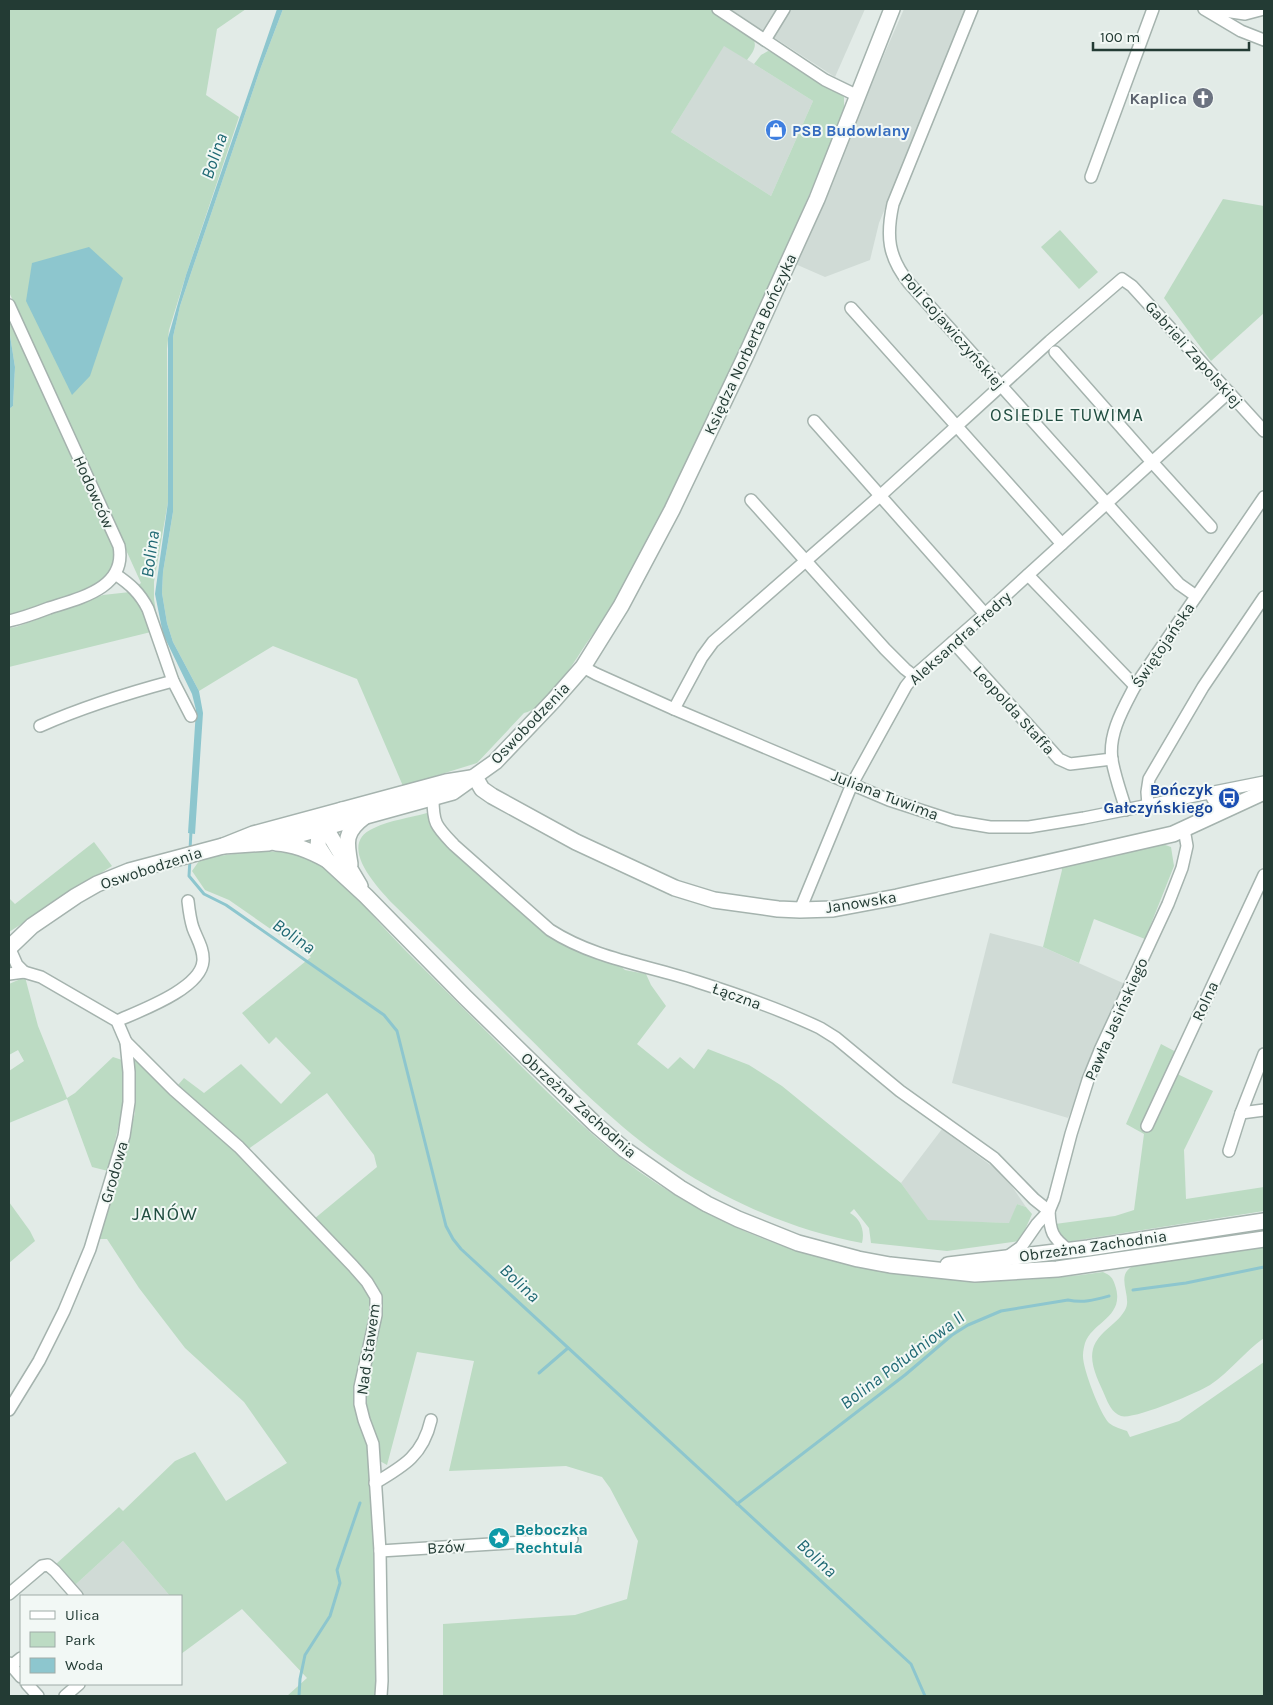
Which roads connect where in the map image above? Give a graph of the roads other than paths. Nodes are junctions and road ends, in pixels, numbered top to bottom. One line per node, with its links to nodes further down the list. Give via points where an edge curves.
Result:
1 (718, 9): 9 (street)
2 (784, 9): 9 (street)
3 (892, 9): 11 (street, Księdza Norberta Bończyka)
4 (972, 9): 16 (street, Poli Gojawiczyńskiej, via 893,204 888,234 893,256 902,274)
5 (1153, 9): 12 (street)
6 (1204, 9): 10 (street, via 1241,31)
7 (1211, 9): 8 (street, via 1245,14)
8 (1264, 9)
9 (765, 40): 11 (street, via 825,80)
10 (1264, 40)
11 (858, 96): 36 (street, Księdza Norberta Bończyka, via 817,199 680,493 621,606)
12 (1091, 177)
13 (9, 305): 29 (street, Hodowców, via 119,546 121,556)
14 (851, 308): 19 (street)
15 (1055, 352): 21 (street)
16 (1001, 386): 17 (street, Gabrieli Zapolskiej, via 1122,279); 19 (street); 25 (street, Poli Gojawiczyńskiej)
17 (1229, 392): 20 (street, Gabrieli Zapolskiej); 21 (street, Aleksandra Fredry)
18 (814, 421): 22 (street)
19 (956, 426): 22 (street); 27 (street)
20 (1264, 432)
21 (1152, 462): 25 (street, Aleksandra Fredry); 26 (street)
22 (881, 495): 28 (street); 33 (street)
23 (1264, 497): 31 (street, Świętojańska)
24 (751, 500): 28 (street)
25 (1106, 504): 27 (street, Aleksandra Fredry); 31 (street, Poli Gojawiczyńskiej, via 1179,584)
26 (1211, 527)
27 (1062, 544): 30 (street, Aleksandra Fredry)
28 (804, 561): 37 (street, via 884,649); 40 (street, via 713,642)
29 (115, 574): 34 (street, via 99,590 88,595); 38 (street, via 142,598)
30 (1028, 575): 33 (street, Aleksandra Fredry); 39 (street)
31 (1196, 596): 39 (street, Świętojańska)
32 (1264, 597): 50 (street, via 1203,687 1149,780)
33 (985, 614): 35 (street, Aleksandra Fredry)
34 (9, 621)
35 (953, 642): 37 (street, Aleksandra Fredry); 43 (street, Leopolda Staffa, via 1059,759 1070,764)
36 (583, 667): 40 (street, Juliana Tuwima); 44 (street, Oswobodzenia, via 495,762)
37 (914, 676): 46 (street, Aleksandra Fredry)
38 (174, 681): 41 (street); 42 (street, via 130,692)
39 (1134, 686): 43 (street, Świętojańska, via 1116,726)
40 (674, 709): 46 (street, Juliana Tuwima)
41 (191, 716)
42 (40, 726)
43 (1112, 759): 52 (street, Świętojańska)
44 (475, 777): 49 (street, Oswobodzenia, via 453,792); 51 (street, Oswobodzenia); 65 (street, Janowska, via 482,789 492,796 576,842 675,888 714,900 778,910)
45 (1264, 782): 47 (street, Juliana Tuwima)
46 (852, 784): 52 (street, Juliana Tuwima, via 922,811 990,827 1029,827); 65 (street, Aleksandra Fredry)
47 (1209, 792): 50 (street, Juliana Tuwima); 53 (street)
48 (1264, 792): 53 (street, Janowska)
49 (433, 798): 54 (street, Oswobodzenia); 76 (street, Łączna, via 432,817 440,831 564,939 600,955 697,981 820,1028 994,1158)
50 (1148, 805): 52 (street, Juliana Tuwima)
51 (342, 810): 55 (street, Oswobodzenia); 56 (street, Oswobodzenia, via 327,820)
52 (1126, 810)
53 (1218, 814): 57 (street, Janowska)
54 (366, 816): 56 (street, Oswobodzenia); 61 (street, Obrzeżna Zachodnia, via 354,825 348,835)
55 (303, 821): 56 (street, via 316,823); 59 (street, Oswobodzenia, via 253,834)
56 (322, 828): 58 (street, Oswobodzenia); 60 (street, via 318,834 318,846); 61 (street, Obrzeżna Zachodnia, via 328,832)
57 (1184, 829): 65 (street, Janowska, via 897,897 833,909); 76 (street, Pawła Jasińskiego, via 1187,846 1182,868 1088,1080)
58 (268, 843): 59 (street, Oswobodzenia); 60 (street, Oswobodzenia, via 298,847)
59 (223, 846): 66 (street, Oswobodzenia, via 97,884 32,926)
60 (327, 860): 63 (street, Obrzeżna Zachodnia)
61 (350, 868): 63 (street, Obrzeżna Zachodnia)
62 (1264, 875): 74 (street, Rolna)
63 (366, 896): 81 (street, Obrzeżna Zachodnia, via 570,1102 658,1174 707,1204 766,1232 858,1259)
64 (188, 901): 69 (street, via 202,947 200,971 180,990)
65 (800, 910)
66 (9, 948): 67 (street)
67 (16, 967): 68 (street); 69 (street, via 41,977)
68 (9, 974)
69 (117, 1021): 70 (street, Grodowa)
70 (126, 1042): 82 (street, Grodowa, via 129,1102 112,1180 90,1249 64,1310 39,1361); 84 (street, Nad Stawem, via 239,1147 353,1266 376,1297 376,1315 360,1387 360,1404 373,1444)
71 (1264, 1054): 73 (street)
72 (1264, 1110): 73 (street)
73 (1241, 1113): 75 (street)
74 (1147, 1126)
75 (1229, 1151)
76 (1049, 1211): 79 (street, Pawła Jasińskiego, via 1050,1229 1057,1242); 80 (street, Pawła Jasińskiego, via 1021,1247)
77 (1264, 1221): 79 (street, Obrzeżna Zachodnia)
78 (1264, 1239): 81 (street, Obrzeżna Zachodnia, via 1029,1272 975,1274)
79 (1070, 1250): 80 (street, Obrzeżna Zachodnia)
80 (1006, 1258): 81 (street, Obrzeżna Zachodnia)
81 (922, 1268)
82 (9, 1410)
83 (431, 1420): 84 (street, via 427,1438 413,1456)
84 (375, 1483): 86 (street, Nad Stawem)
85 (572, 1539): 86 (street, Bzów)
86 (380, 1551): 95 (street, Nad Stawem)
87 (9, 1594): 88 (street, via 42,1566 48,1565)
88 (76, 1595)
89 (10, 1664): 90 (street)
90 (20, 1676)
91 (28, 1685): 93 (street)
92 (78, 1685): 94 (street)
93 (38, 1696)
94 (65, 1696)
95 (380, 1696)

